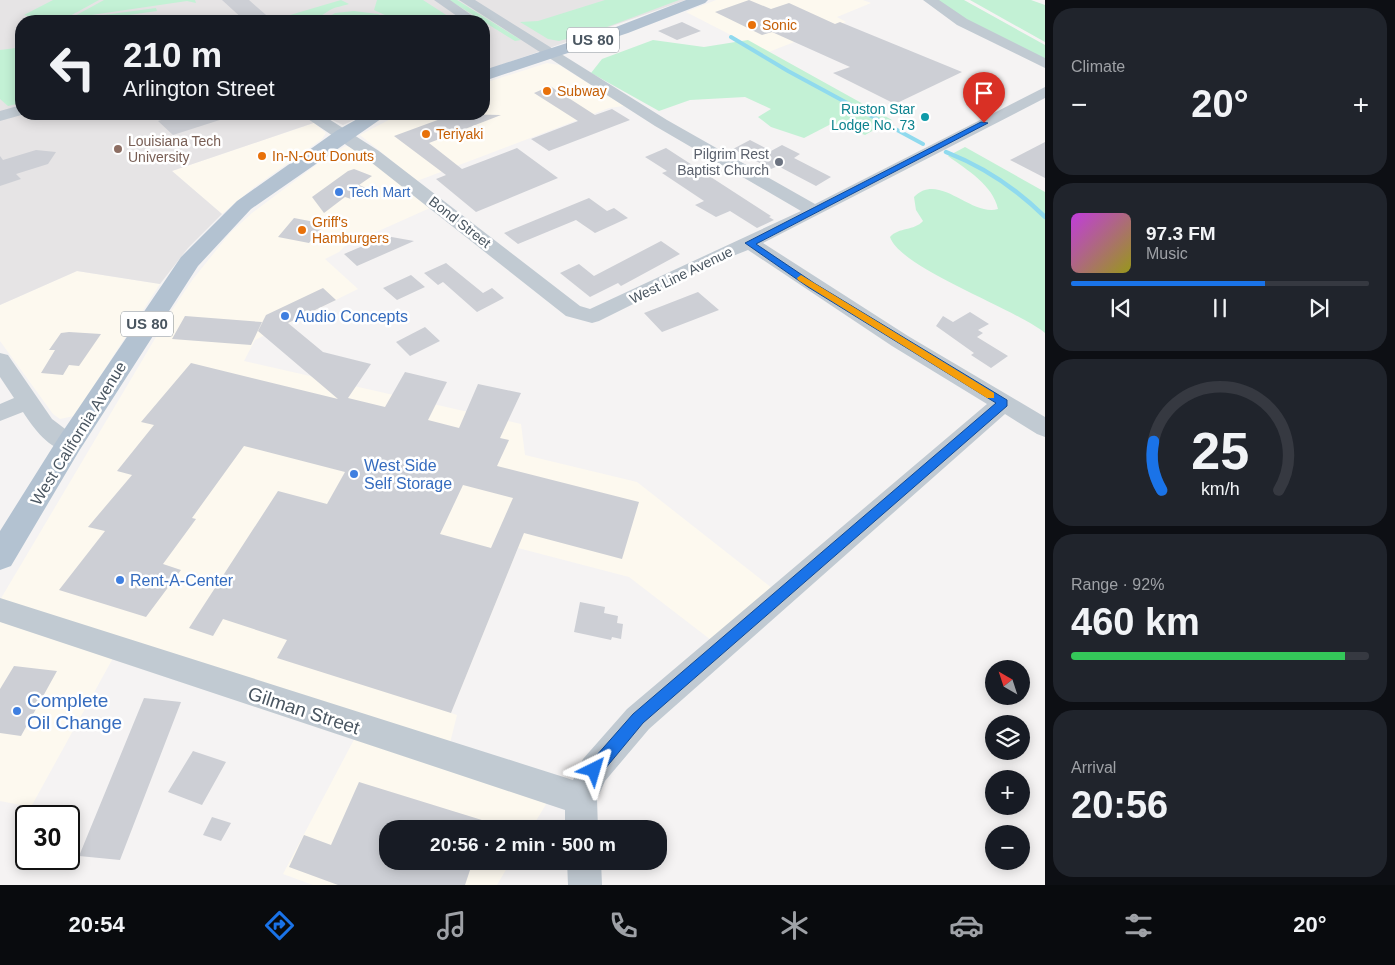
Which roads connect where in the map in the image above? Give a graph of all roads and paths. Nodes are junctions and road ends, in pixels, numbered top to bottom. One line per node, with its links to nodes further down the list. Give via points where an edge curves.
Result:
1 (440, 0): 5 (street)
2 (466, 0): 7 (street)
3 (700, 0): 9 (main road, US 80)
4 (930, 0): 11 (street, via 979,31)
5 (464, 15)
6 (490, 15): 9 (street)
7 (490, 15)
8 (518, 51): 10 (street)
9 (552, 54): 10 (main road, US 80); 19 (street)
10 (532, 60): 12 (main road, US 80)
11 (1045, 64)
12 (490, 74)
13 (1045, 92): 19 (street, West Line Avenue)
14 (15, 111): 15 (street)
15 (1, 114)
16 (321, 120): 18 (street, Bond Street)
17 (368, 120): 18 (main road, West California Avenue / US 80)
18 (343, 134): 21 (street, Bond Street); 27 (main road, West California Avenue / US 80, via 244,205 189,262)
19 (814, 211): 20 (street, West Line Avenue)
20 (750, 243): 21 (street, West Line Avenue, via 713,257 609,310); 24 (street, via 811,285)
21 (583, 316)
22 (0, 360): 23 (street)
23 (27, 402): 25 (street); 27 (street, via 44,425)
24 (1003, 403): 26 (street); 30 (street, via 638,718 594,770)
25 (0, 413)
26 (1045, 428)
27 (69, 444): 28 (main road, West California Avenue / US 80)
28 (0, 557)
29 (0, 610): 30 (street, Gilman Street)
30 (581, 799): 31 (street)
31 (582, 820)
32 (584, 870): 33 (street)
33 (585, 885)

